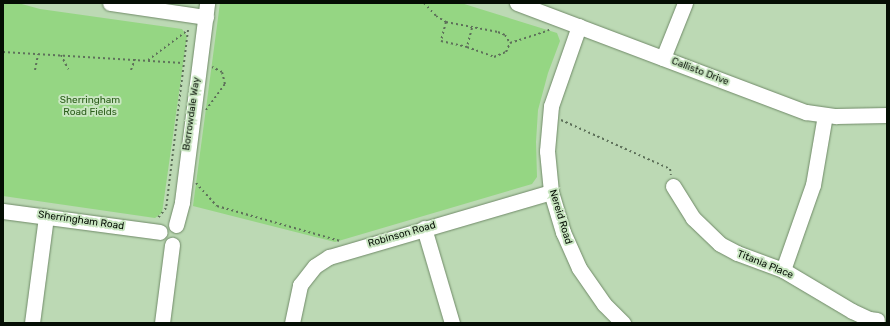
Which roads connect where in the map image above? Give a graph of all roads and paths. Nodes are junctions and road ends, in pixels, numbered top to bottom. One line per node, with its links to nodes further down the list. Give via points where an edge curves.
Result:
1 (110, 3): 5 (street)
2 (424, 3): 7 (path)
3 (517, 3): 6 (street, Callisto Drive)
4 (685, 3): 15 (street)
5 (206, 10): 32 (street, Borrowdale Way, via 182,202)
6 (554, 17): 8 (street, Callisto Drive); 10 (path, via 548,31)
7 (446, 22): 9 (path); 11 (path, via 441,41)
8 (579, 26): 15 (street, Callisto Drive); 26 (street, Nereid Road, via 556,86)
9 (472, 28): 10 (path, via 498,32 505,35); 11 (path)
10 (510, 43): 11 (path, via 506,52 494,57)
11 (467, 47)
12 (3, 52): 13 (path)
13 (38, 54): 14 (path); 21 (path)
14 (61, 55): 16 (path); 20 (path)
15 (663, 58): 24 (street, Callisto Drive, via 789,106)
16 (135, 59): 17 (path); 22 (path)
17 (148, 60): 18 (path); 34 (path, via 188,30 166,208 161,217 152,219)
18 (182, 63)
19 (212, 67): 23 (path, via 222,72 225,84)
20 (68, 69)
21 (36, 70)
22 (131, 70)
23 (205, 112)
24 (825, 115): 25 (street, Callisto Drive); 37 (street, via 811,192)
25 (887, 115)
26 (550, 116): 28 (path, via 670,169); 29 (street, Nereid Road, via 547,151)
27 (195, 178): 36 (path, via 196,183 217,206 303,228 340,241)
28 (673, 186): 37 (street, Titania Place, via 693,218 712,238 736,253)
29 (551, 192): 33 (street, Robinson Road); 43 (street, Nereid Road, via 563,232 579,268 604,304)
30 (3, 211): 31 (street, Sherringham Road)
31 (46, 217): 34 (street, Sherringham Road); 39 (street)
32 (176, 225): 34 (street, via 166,224); 35 (street, Borrowdale Way, via 181,236)
33 (424, 228): 36 (street, Robinson Road); 42 (street)
34 (155, 231): 35 (street, via 163,242)
35 (172, 244): 40 (street, Borrowdale Way)
36 (350, 250): 41 (street, Robinson Road, via 329,257 310,272 297,294)
37 (783, 270): 38 (street, Titania Place, via 858,314)
38 (876, 320)
39 (32, 323)
40 (162, 323)
41 (292, 323)
42 (452, 323)
43 (623, 323)

